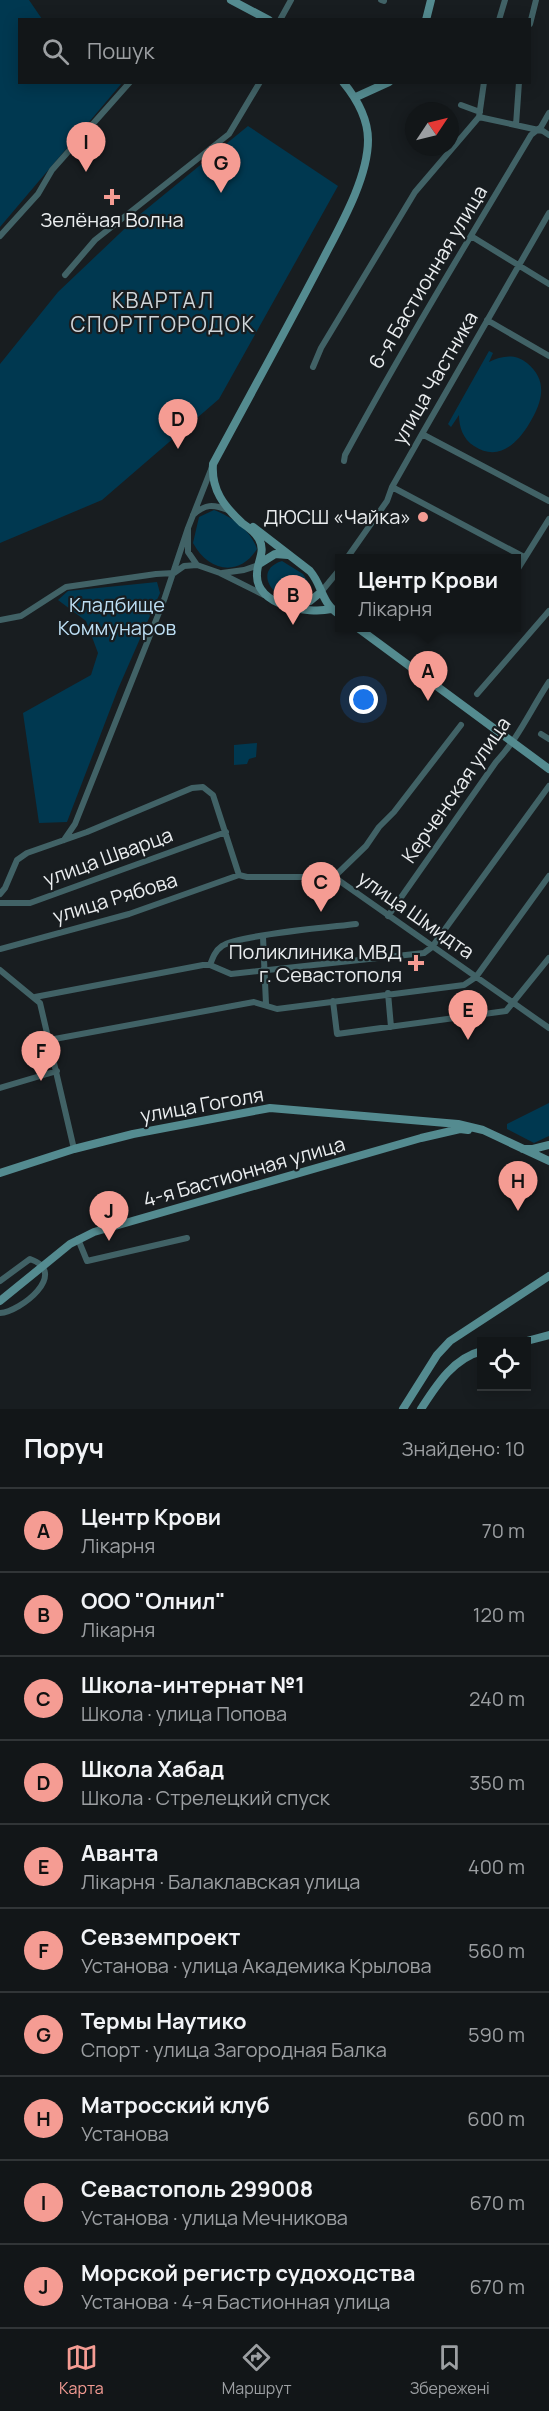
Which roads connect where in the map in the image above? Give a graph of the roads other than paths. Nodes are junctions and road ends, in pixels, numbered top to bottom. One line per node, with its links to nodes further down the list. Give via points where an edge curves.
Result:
1 (231, 0): 6 (main road)
2 (291, 0): 7 (street)
3 (431, 0): 8 (main road)
4 (505, 0): 9 (street)
5 (536, 0): 10 (street)
6 (265, 18)
7 (281, 18)
8 (426, 18)
9 (500, 18)
10 (531, 20)
11 (128, 84): 25 (street)
12 (259, 84): 28 (street, via 229,134 94,240)
13 (346, 84): 17 (main road)
14 (385, 84): 17 (main road)
15 (484, 84): 20 (street)
16 (519, 84): 21 (street)
17 (356, 97): 35 (main road, via 369,137 368,152 348,207)
18 (461, 105): 20 (street)
19 (549, 113): 22 (street, 6-я Бастионная улица)
20 (479, 115): 21 (street); 32 (street, via 415,192)
21 (516, 125): 22 (street)
22 (537, 131): 23 (street); 26 (street, 6-я Бастионная улица)
23 (549, 135)
24 (549, 213): 27 (street, улица Частника)
25 (0, 236)
26 (471, 236): 27 (street); 34 (street, 6-я Бастионная улица, via 371,406)
27 (519, 265): 29 (street); 30 (street, улица Частника)
28 (64, 275)
29 (549, 284)
30 (487, 320): 31 (street); 33 (street, улица Частника)
31 (549, 356)
32 (313, 367)
33 (422, 434): 36 (street, улица Частника); 37 (street)
34 (344, 461)
35 (213, 464): 38 (main road, via 217,493); 39 (street)
36 (392, 487): 42 (street, улица Частника, via 387,501); 43 (street)
37 (549, 501)
38 (228, 510): 39 (street, via 213,505); 46 (main road); 48 (main road, via 260,540)
39 (192, 515): 41 (street)
40 (549, 519): 45 (street)
41 (188, 528): 49 (street, via 187,549); 50 (street)
42 (350, 554)
43 (518, 554)
44 (521, 555): 45 (street)
45 (524, 557): 47 (street)
46 (294, 558): 48 (main road, via 275,554); 53 (main road, via 314,576)
47 (521, 563)
48 (259, 564): 51 (street); 54 (main road, via 259,585)
49 (197, 565): 50 (street, via 184,566); 51 (street)
50 (174, 573): 59 (street, via 66,587 21,616); 69 (street)
51 (220, 573): 54 (street)
52 (335, 574): 53 (street)
53 (321, 592): 55 (main road, via 304,604); 56 (main road)
54 (270, 598): 55 (main road)
55 (290, 607): 56 (main road, via 316,612)
56 (331, 609): 58 (main road)
57 (549, 610): 62 (street)
58 (335, 612)
59 (0, 620)
60 (365, 632): 66 (main road)
61 (549, 682): 66 (street, Керченская улица)
62 (477, 694)
63 (461, 725): 75 (street, via 366,846)
64 (541, 734): 65 (street)
65 (549, 739)
66 (513, 743): 67 (main road); 78 (street, Керченская улица)
67 (549, 769)
68 (549, 786): 81 (street)
69 (75, 824): 70 (street, via 78,830); 72 (street)
70 (87, 832): 71 (street, via 202,787 213,795); 72 (street)
71 (226, 832): 73 (street); 77 (street, улица Шварца, via 30,903)
72 (64, 840): 76 (street, via 17,860)
73 (239, 875): 75 (street, улица Шмидта); 82 (street, улица Рябова, via 129,914)
74 (549, 876): 87 (street)
75 (334, 877): 78 (street, улица Шмидта)
76 (0, 894)
77 (0, 903)
78 (388, 916): 81 (street, улица Шмидта)
79 (356, 924): 80 (street)
80 (263, 937): 84 (street, via 224,944 215,952); 86 (street)
81 (432, 947): 86 (street, via 424,953); 87 (street, улица Шмидта)
82 (0, 949)
83 (549, 958): 92 (street)
84 (210, 965): 86 (street, via 231,975); 89 (street)
85 (0, 970): 89 (street)
86 (266, 971): 91 (street)
87 (476, 977): 88 (street, via 464,984); 92 (street, улица Шмидта)
88 (388, 993): 90 (street); 93 (street)
89 (35, 997): 95 (street)
90 (333, 1001): 91 (street, via 277,1009); 93 (street, via 337,1034)
91 (266, 1004): 95 (street, via 254,1002)
92 (514, 1004): 93 (street, via 506,1011); 94 (street, улица Шмидта)
93 (391, 1027)
94 (549, 1028)
95 (49, 1040): 96 (street)
96 (57, 1071): 97 (street); 100 (street)
97 (0, 1088)
98 (483, 1131): 100 (main road, улица Гоголя, via 412,1118 270,1108); 101 (main road, улица Гоголя); 105 (main road, 4-я Бастионная улица, via 460,1129 421,1138)
99 (549, 1145): 101 (main road)
100 (74, 1149): 103 (main road, улица Гоголя)
101 (519, 1149): 102 (main road, улица Гоголя)
102 (549, 1161)
103 (0, 1173)
104 (187, 1238): 105 (street, via 87,1261)
105 (78, 1239): 106 (main road, 4-я Бастионная улица)
106 (42, 1267): 108 (street, via 30,1259); 109 (main road, 4-я Бастионная улица); 110 (street, via 45,1282 26,1300)
107 (549, 1276): 114 (main road, via 450,1341)
108 (0, 1281)
109 (0, 1301)
110 (0, 1313)
111 (549, 1335): 112 (main road)
112 (531, 1339)
113 (477, 1353): 115 (main road, via 447,1372)
114 (403, 1409)
115 (421, 1409)

